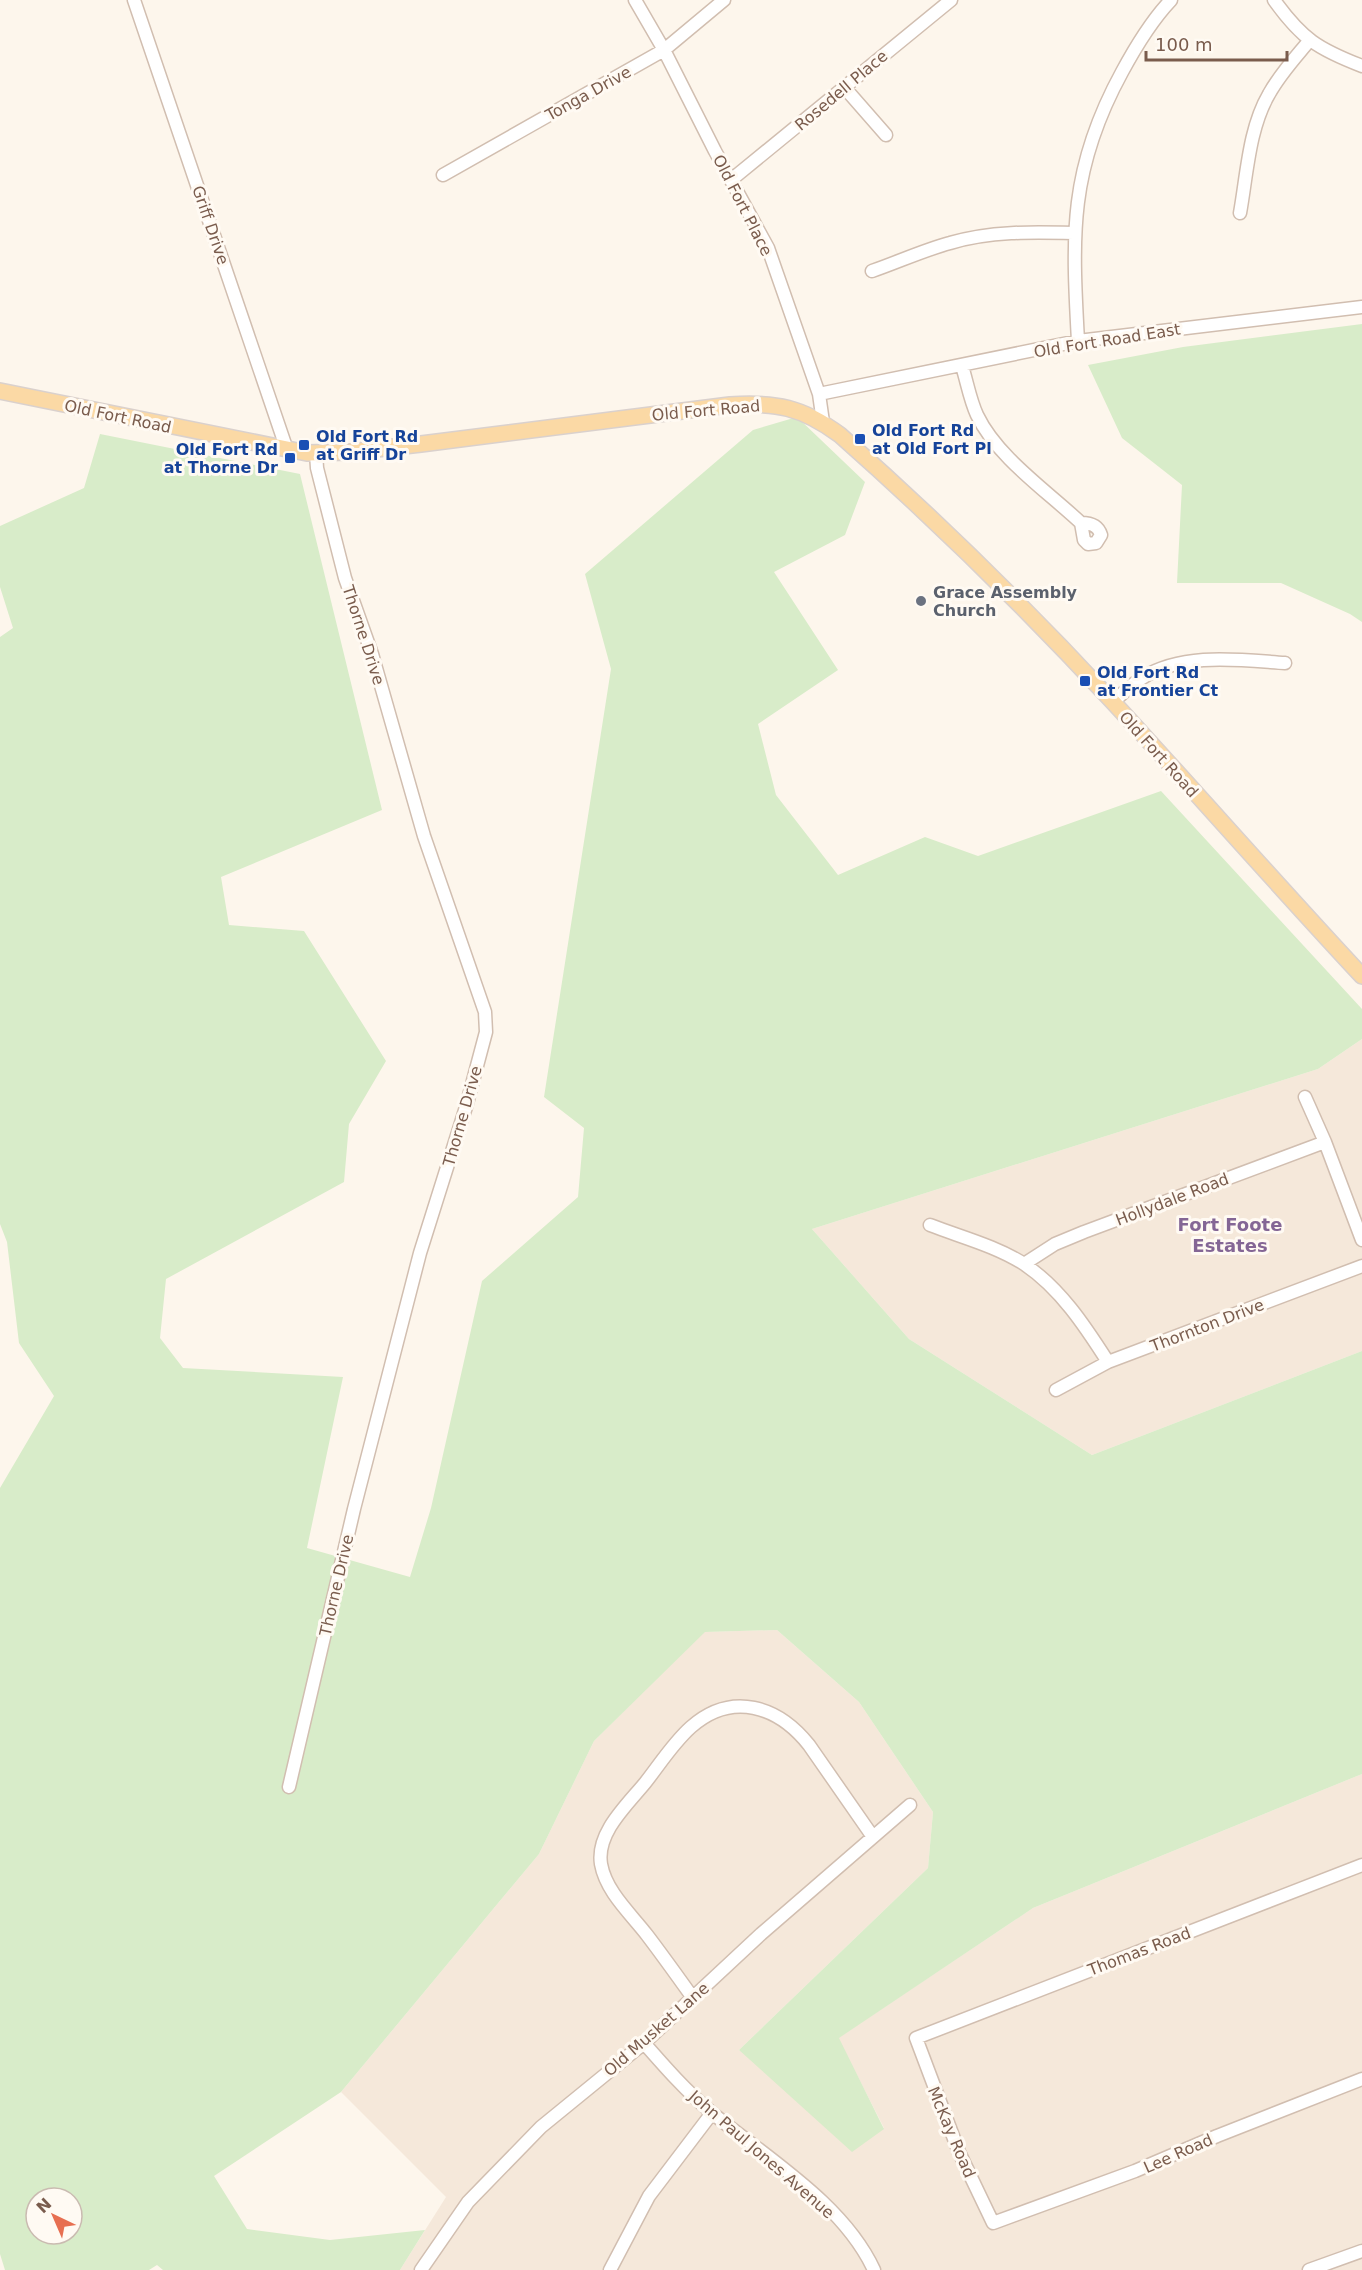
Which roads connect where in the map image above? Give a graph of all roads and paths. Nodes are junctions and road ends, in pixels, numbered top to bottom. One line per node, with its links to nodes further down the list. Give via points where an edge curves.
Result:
1 (134, 0): 23 (street, Griff Drive)
2 (635, 0): 8 (street, Old Fort Place)
3 (724, 0): 8 (street, Tonga Drive)
4 (951, 0): 10 (street, Rosedell Place)
5 (1171, 0): 15 (street, via 1138,44 1097,124 1082,172)
6 (1275, 0): 7 (street)
7 (1309, 41): 9 (street); 14 (street, via 1268,95 1254,134)
8 (664, 50): 12 (street, Tonga Drive); 13 (street, Old Fort Place)
9 (1362, 66)
10 (844, 87): 11 (street); 13 (street, Rosedell Place)
11 (886, 135)
12 (443, 175)
13 (731, 180): 21 (street, Old Fort Place, via 768,248)
14 (1240, 213)
15 (1074, 233): 16 (street, via 988,235 951,242); 18 (street)
16 (872, 271)
17 (1362, 307): 18 (street, Old Fort Road East)
18 (1078, 341): 19 (street, Old Fort Road East)
19 (962, 366): 21 (street, Old Fort Road East); 25 (street, via 977,415 990,437)
20 (0, 391): 23 (main road, Old Fort Road)
21 (819, 394): 22 (street, Old Fort Place)
22 (823, 422): 24 (main road, Old Fort Road, via 788,407 748,404); 27 (main road, Old Fort Road, via 946,532)
23 (287, 450): 24 (main road, Old Fort Road)
24 (316, 453): 37 (street, Thorne Drive, via 345,578 372,654 424,836 487,1020 466,1107 420,1253 357,1498)
25 (1081, 523)
26 (1285, 663): 27 (street, via 1207,660 1179,664 1140,679)
27 (1113, 702): 28 (main road, Old Fort Road)
28 (1362, 976)
29 (1305, 1097): 30 (street)
30 (1325, 1142): 32 (street); 33 (street, Hollydale Road, via 1084,1232 1055,1244)
31 (930, 1225): 33 (street)
32 (1362, 1240)
33 (1024, 1264): 35 (street, via 1060,1296)
34 (1362, 1266): 35 (street, Thornton Drive)
35 (1108, 1362): 36 (street, Thornton Drive)
36 (1056, 1390)
37 (290, 1787)
38 (910, 1805): 39 (street, Old Musket Lane)
39 (873, 1837): 41 (street, Old Musket Lane); 41 (street, via 809,1745 780,1718 745,1705 712,1714 692,1727 619,1816 600,1850 602,1870 611,1889)
40 (1362, 1865): 42 (street, Thomas Road)
41 (693, 1998): 43 (street, Old Musket Lane)
42 (916, 2038): 46 (street, McKay Road, via 959,2152)
43 (644, 2043): 45 (street, John Paul Jones Avenue); 48 (street, Old Musket Lane, via 526,2142 468,2202)
44 (1362, 2079): 46 (street, Lee Road, via 1135,2171)
45 (712, 2113): 49 (street, via 650,2196); 50 (street, John Paul Jones Avenue, via 835,2215 858,2242)
46 (993, 2223)
47 (1362, 2251): 51 (street)
48 (421, 2270)
49 (610, 2270)
50 (874, 2270)
51 (1309, 2270)

